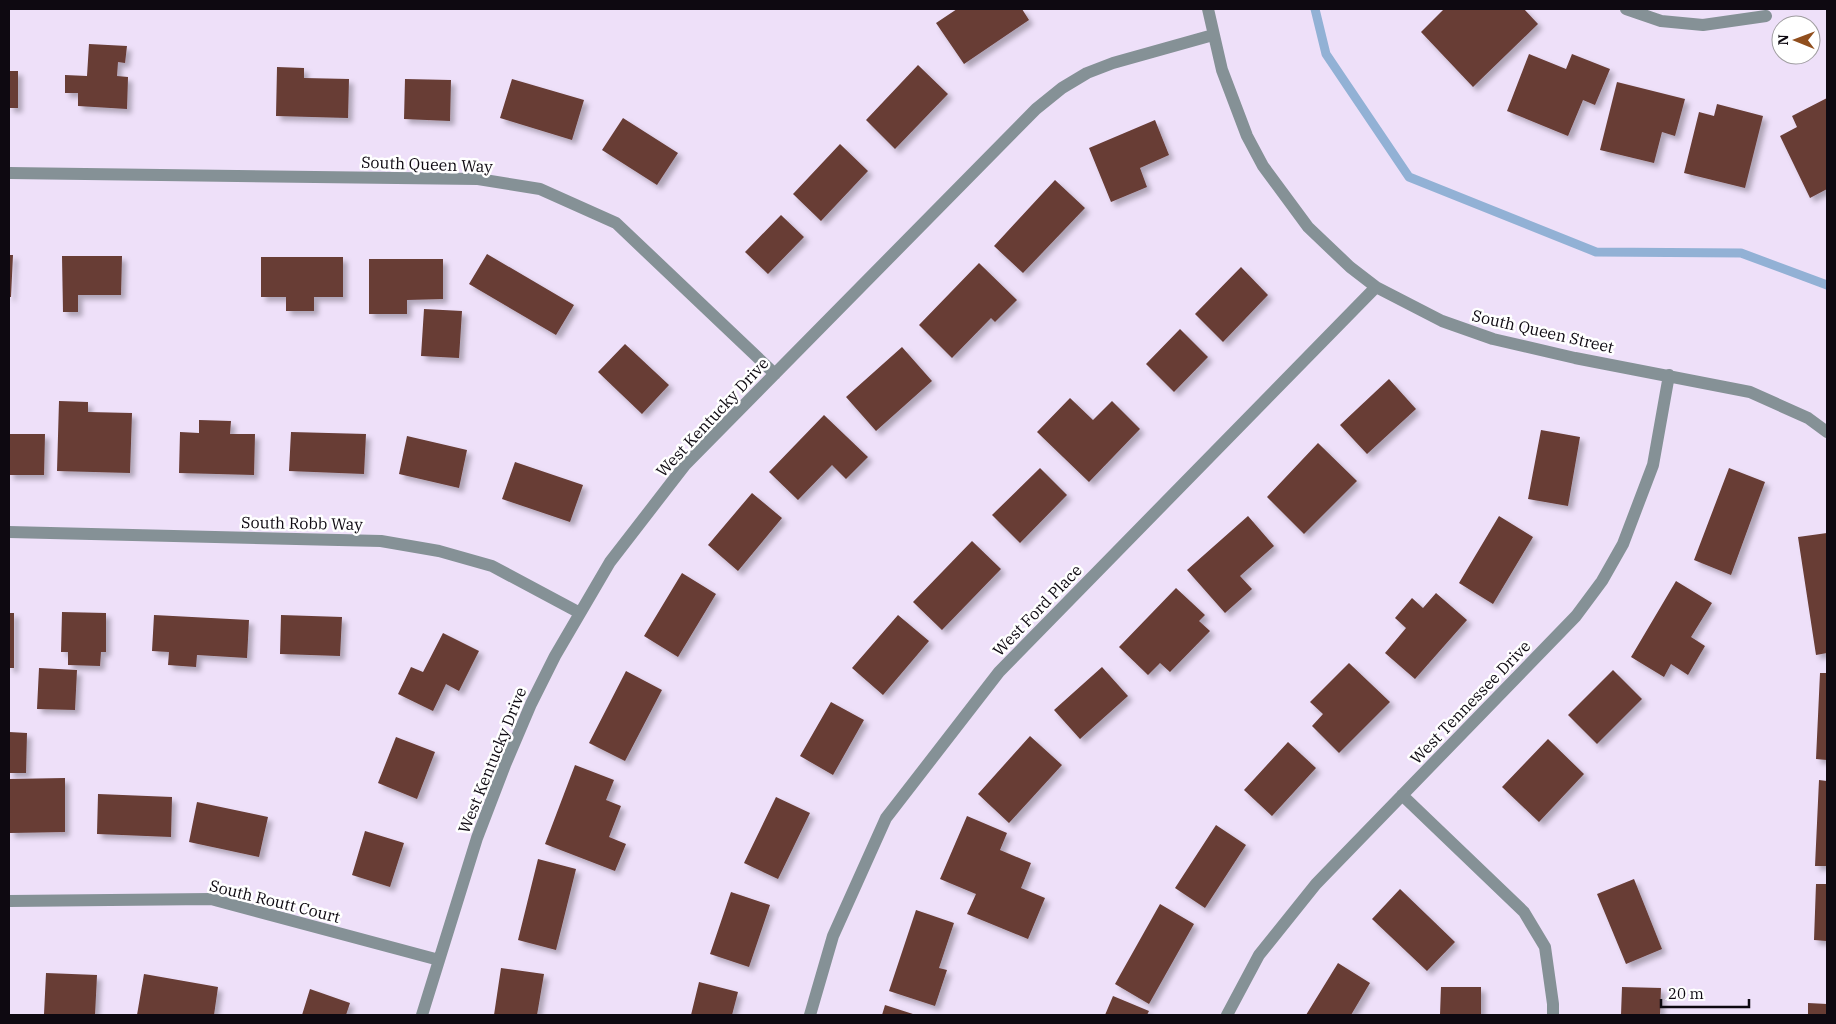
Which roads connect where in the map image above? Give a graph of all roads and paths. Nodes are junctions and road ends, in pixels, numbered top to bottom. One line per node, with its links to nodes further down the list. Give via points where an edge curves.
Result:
1 (1208, 9): 4 (street)
2 (1626, 9): 3 (street, via 1661,21 1704,25)
3 (1766, 16)
4 (1213, 35): 6 (street, South Queen Street, via 1233,101 1263,166 1308,227); 7 (street, West Kentucky Drive, via 1113,63 1062,88 1036,109)
5 (9, 173): 7 (street, South Queen Way, via 478,179 540,188 616,223)
6 (1376, 287): 8 (street, South Queen Street, via 1434,317 1494,339); 16 (street, West Ford Place, via 998,672 886,818 833,936)
7 (775, 374): 11 (street, West Kentucky Drive, via 685,465 610,562)
8 (1669, 375): 9 (street, South Queen Street, via 1750,392 1808,418); 12 (street, West Tennessee Drive, via 1653,465 1623,544 1602,581 1576,616)
9 (1827, 432)
10 (9, 532): 11 (street, South Robb Way, via 381,541 439,551 492,566)
11 (580, 613): 14 (street, West Kentucky Drive, via 531,704 505,765 477,838)
12 (1402, 795): 17 (street, West Tennessee Drive, via 1316,884 1259,955); 18 (street, via 1524,912 1545,947)
13 (9, 901): 14 (street, South Routt Court, via 211,899)
14 (439, 960): 15 (street, West Kentucky Drive)
15 (422, 1015)
16 (810, 1015)
17 (1227, 1015)
18 (1553, 1015)

